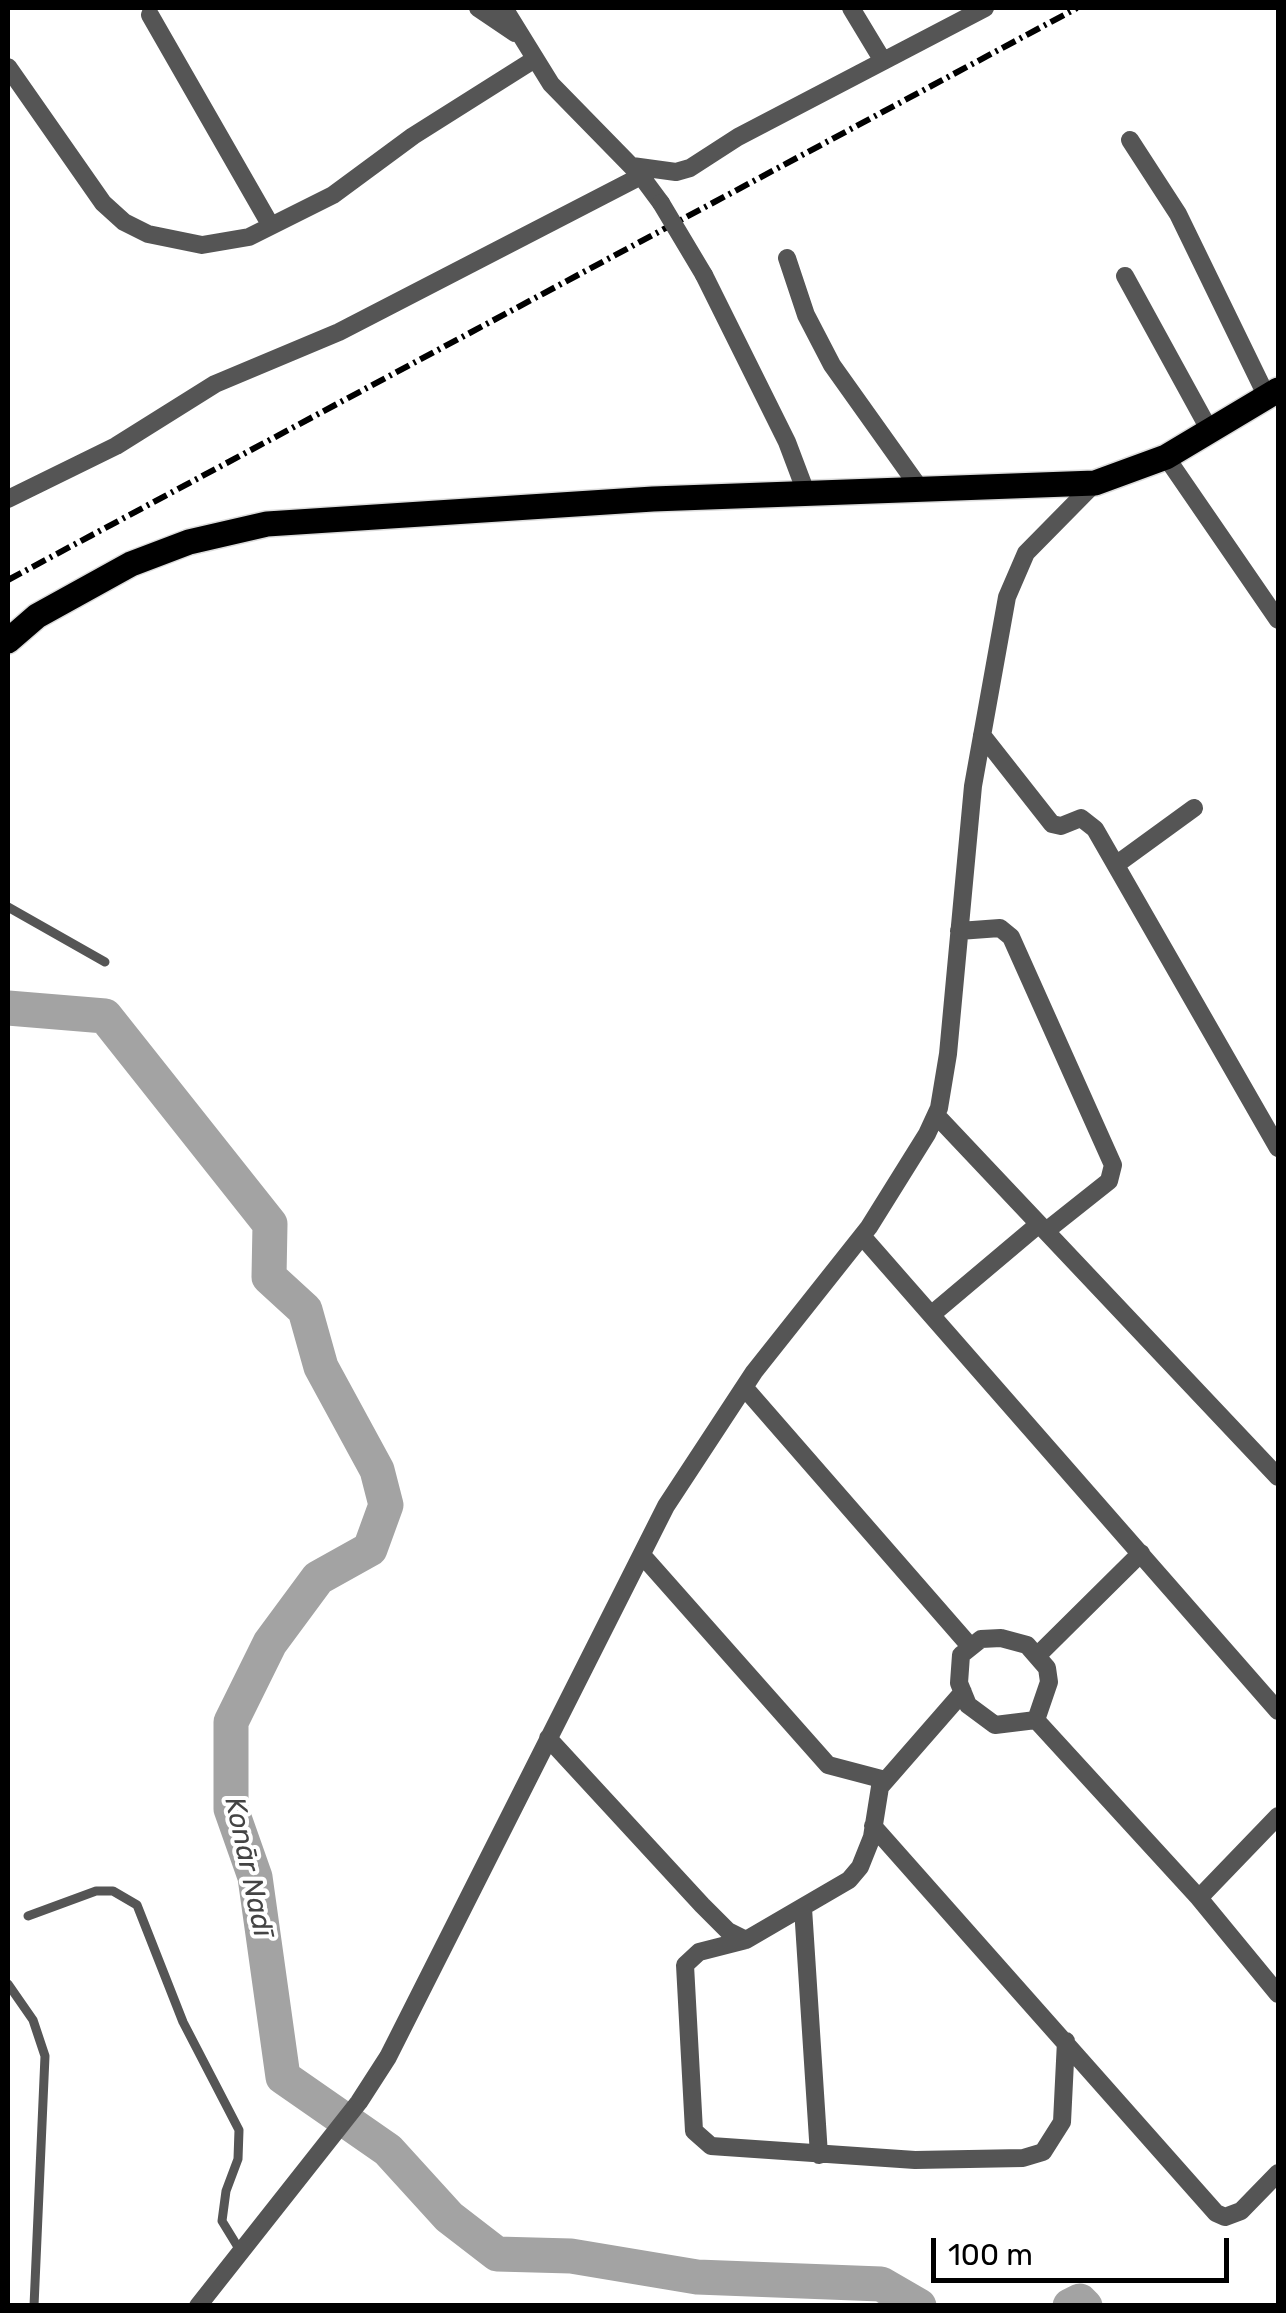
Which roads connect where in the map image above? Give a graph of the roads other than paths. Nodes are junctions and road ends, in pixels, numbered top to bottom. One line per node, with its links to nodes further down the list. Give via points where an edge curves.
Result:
1 (478, 8): 6 (street)
2 (504, 8): 6 (street)
3 (852, 8): 8 (street)
4 (985, 8): 8 (street)
5 (150, 14): 12 (street)
6 (522, 38): 7 (street)
7 (535, 60): 11 (street); 12 (street, via 333,195)
8 (883, 61): 11 (street, via 690,168)
9 (8, 67): 12 (street, via 80,176 124,222 173,242 202,244)
10 (1130, 140): 15 (street, via 1178,214)
11 (636, 171): 20 (street, bridge, via 704,275); 21 (street, via 338,332 216,384 116,446)
12 (271, 226)
13 (786, 258): 19 (street, via 832,365)
14 (1125, 276): 16 (street)
15 (1272, 394): 16 (main road)
16 (1210, 431): 17 (main road)
17 (1166, 458): 18 (main road); 22 (street)
18 (1095, 482): 19 (main road); 24 (street, via 1015,571)
19 (920, 490): 20 (main road)
20 (808, 494): 23 (main road, via 268,524 189,542 132,564 37,616)
21 (8, 499)
22 (1278, 620)
23 (8, 641)
24 (982, 736): 26 (street, via 1044,817 1061,826 1087,821); 28 (street)
25 (1194, 808): 26 (street)
26 (1117, 864): 31 (street)
27 (8, 906): 29 (lane)
28 (958, 931): 30 (street); 32 (street, via 1000,928 1011,936 1112,1165 1109,1181)
29 (105, 962)
30 (936, 1114): 32 (street); 33 (street, via 904,1177)
31 (1278, 1148)
32 (1043, 1227): 34 (street); 36 (street)
33 (862, 1236): 34 (street); 35 (street)
34 (931, 1315): 37 (street)
35 (744, 1387): 38 (street); 39 (street)
36 (1278, 1478)
37 (1141, 1552): 40 (street); 42 (street)
38 (642, 1555): 44 (street); 45 (street, via 819,1757 840,1771)
39 (969, 1645): 40 (street, via 981,1638 1012,1639); 41 (street, via 959,1666)
40 (1038, 1655): 43 (street, via 1049,1682)
41 (963, 1692): 43 (street, via 986,1722); 45 (street)
42 (1278, 1710)
43 (1036, 1720): 48 (street)
44 (548, 1738): 51 (street, via 702,1906); 57 (street, via 420,1998 358,2102)
45 (885, 1780): 47 (street)
46 (1278, 1816): 48 (street)
47 (873, 1826): 49 (street, via 860,1867); 54 (street)
48 (1200, 1898): 53 (street)
49 (802, 1908): 51 (street); 55 (street)
50 (28, 1916): 57 (lane, via 96,1890 137,1904 183,2022 239,2130 238,2159 222,2208 228,2236)
51 (746, 1940): 55 (street, via 698,1952 685,1965 694,2131 726,2149)
52 (8, 1984): 58 (lane, via 45,2056)
53 (1278, 1994)
54 (1066, 2041): 55 (street, via 1062,2122 1043,2152 915,2160); 56 (street, via 1216,2213 1240,2211)
55 (820, 2155)
56 (1278, 2173)
57 (241, 2252): 59 (street)
58 (34, 2306)
59 (198, 2306)

